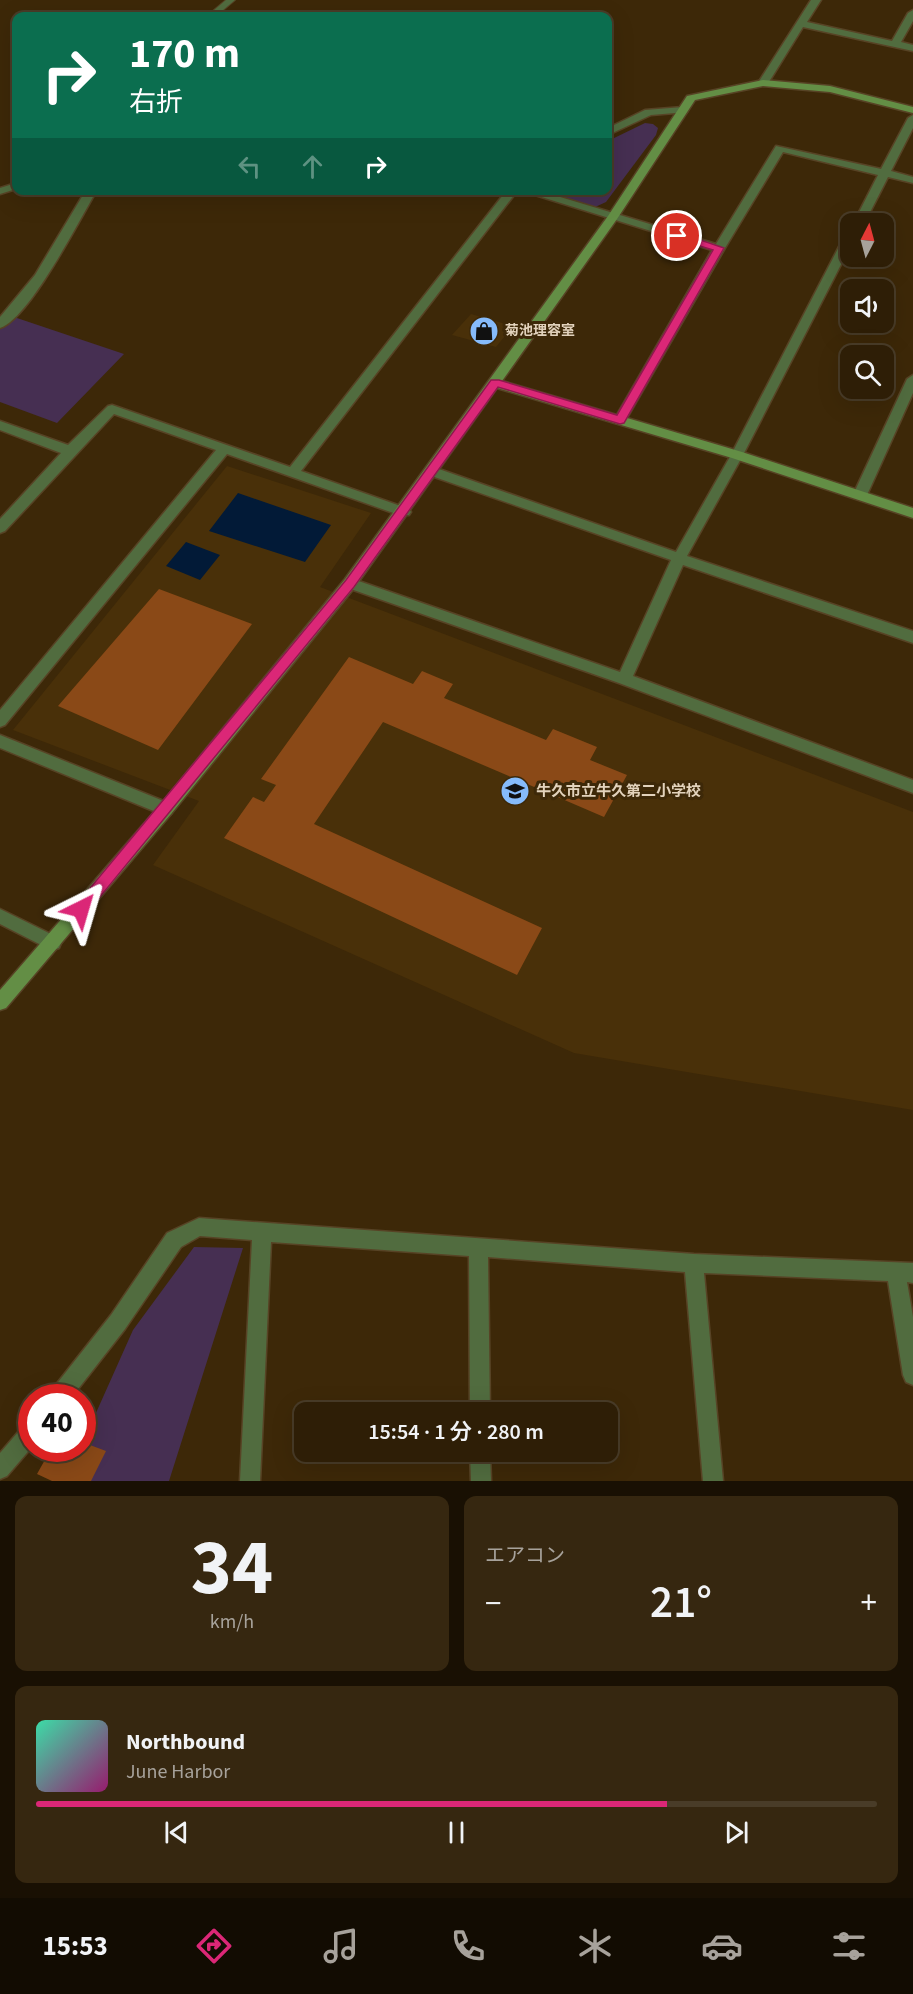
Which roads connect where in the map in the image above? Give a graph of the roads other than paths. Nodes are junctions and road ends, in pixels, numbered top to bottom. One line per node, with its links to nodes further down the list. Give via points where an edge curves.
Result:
1 (231, 0): 3 (lane)
2 (816, 0): 5 (street)
3 (217, 12)
4 (913, 13): 6 (street)
5 (801, 24): 6 (street); 8 (street)
6 (896, 44): 7 (street)
7 (913, 48)
8 (763, 83): 9 (street, via 691,98); 10 (street, via 830,89)
9 (683, 110): 12 (street, via 649,112); 19 (street)
10 (913, 110)
11 (913, 118): 13 (street)
12 (612, 130)
13 (884, 172): 14 (street); 18 (street); 20 (street, via 780,148)
14 (913, 180)
15 (89, 195): 22 (street, via 34,287)
16 (509, 195): 30 (street)
17 (540, 195): 19 (street)
18 (864, 213)
19 (613, 217): 20 (street); 24 (street)
20 (719, 248): 25 (street)
21 (840, 256): 29 (street)
22 (0, 324)
23 (913, 379): 32 (street)
24 (495, 383): 25 (street); 31 (street)
25 (620, 420): 29 (street)
26 (0, 425): 28 (street)
27 (224, 449): 28 (street, via 112,409); 30 (street); 40 (street)
28 (70, 451): 35 (street)
29 (737, 455): 32 (street); 36 (street)
30 (294, 471): 33 (street)
31 (431, 471): 33 (street); 36 (street)
32 (860, 495): 34 (street)
33 (404, 512): 37 (street)
34 (913, 513)
35 (0, 528)
36 (679, 558): 38 (street); 39 (street)
37 (350, 584): 39 (street); 43 (street)
38 (913, 637)
39 (624, 679): 42 (street)
40 (0, 721)
41 (0, 741): 43 (street)
42 (913, 787)
43 (166, 809): 45 (street)
44 (0, 916): 45 (street)
45 (53, 943): 46 (street)
46 (0, 1002)
47 (262, 1232): 48 (street); 52 (street, via 200,1227 174,1240); 57 (street)
48 (478, 1247): 49 (street); 53 (street)
49 (694, 1263): 50 (street); 59 (street)
50 (904, 1274): 51 (street)
51 (913, 1375)
52 (69, 1384)
53 (480, 1402)
54 (18, 1448): 56 (street)
55 (480, 1462): 58 (street)
56 (0, 1469)
57 (250, 1481)
58 (481, 1481)
59 (713, 1481)

